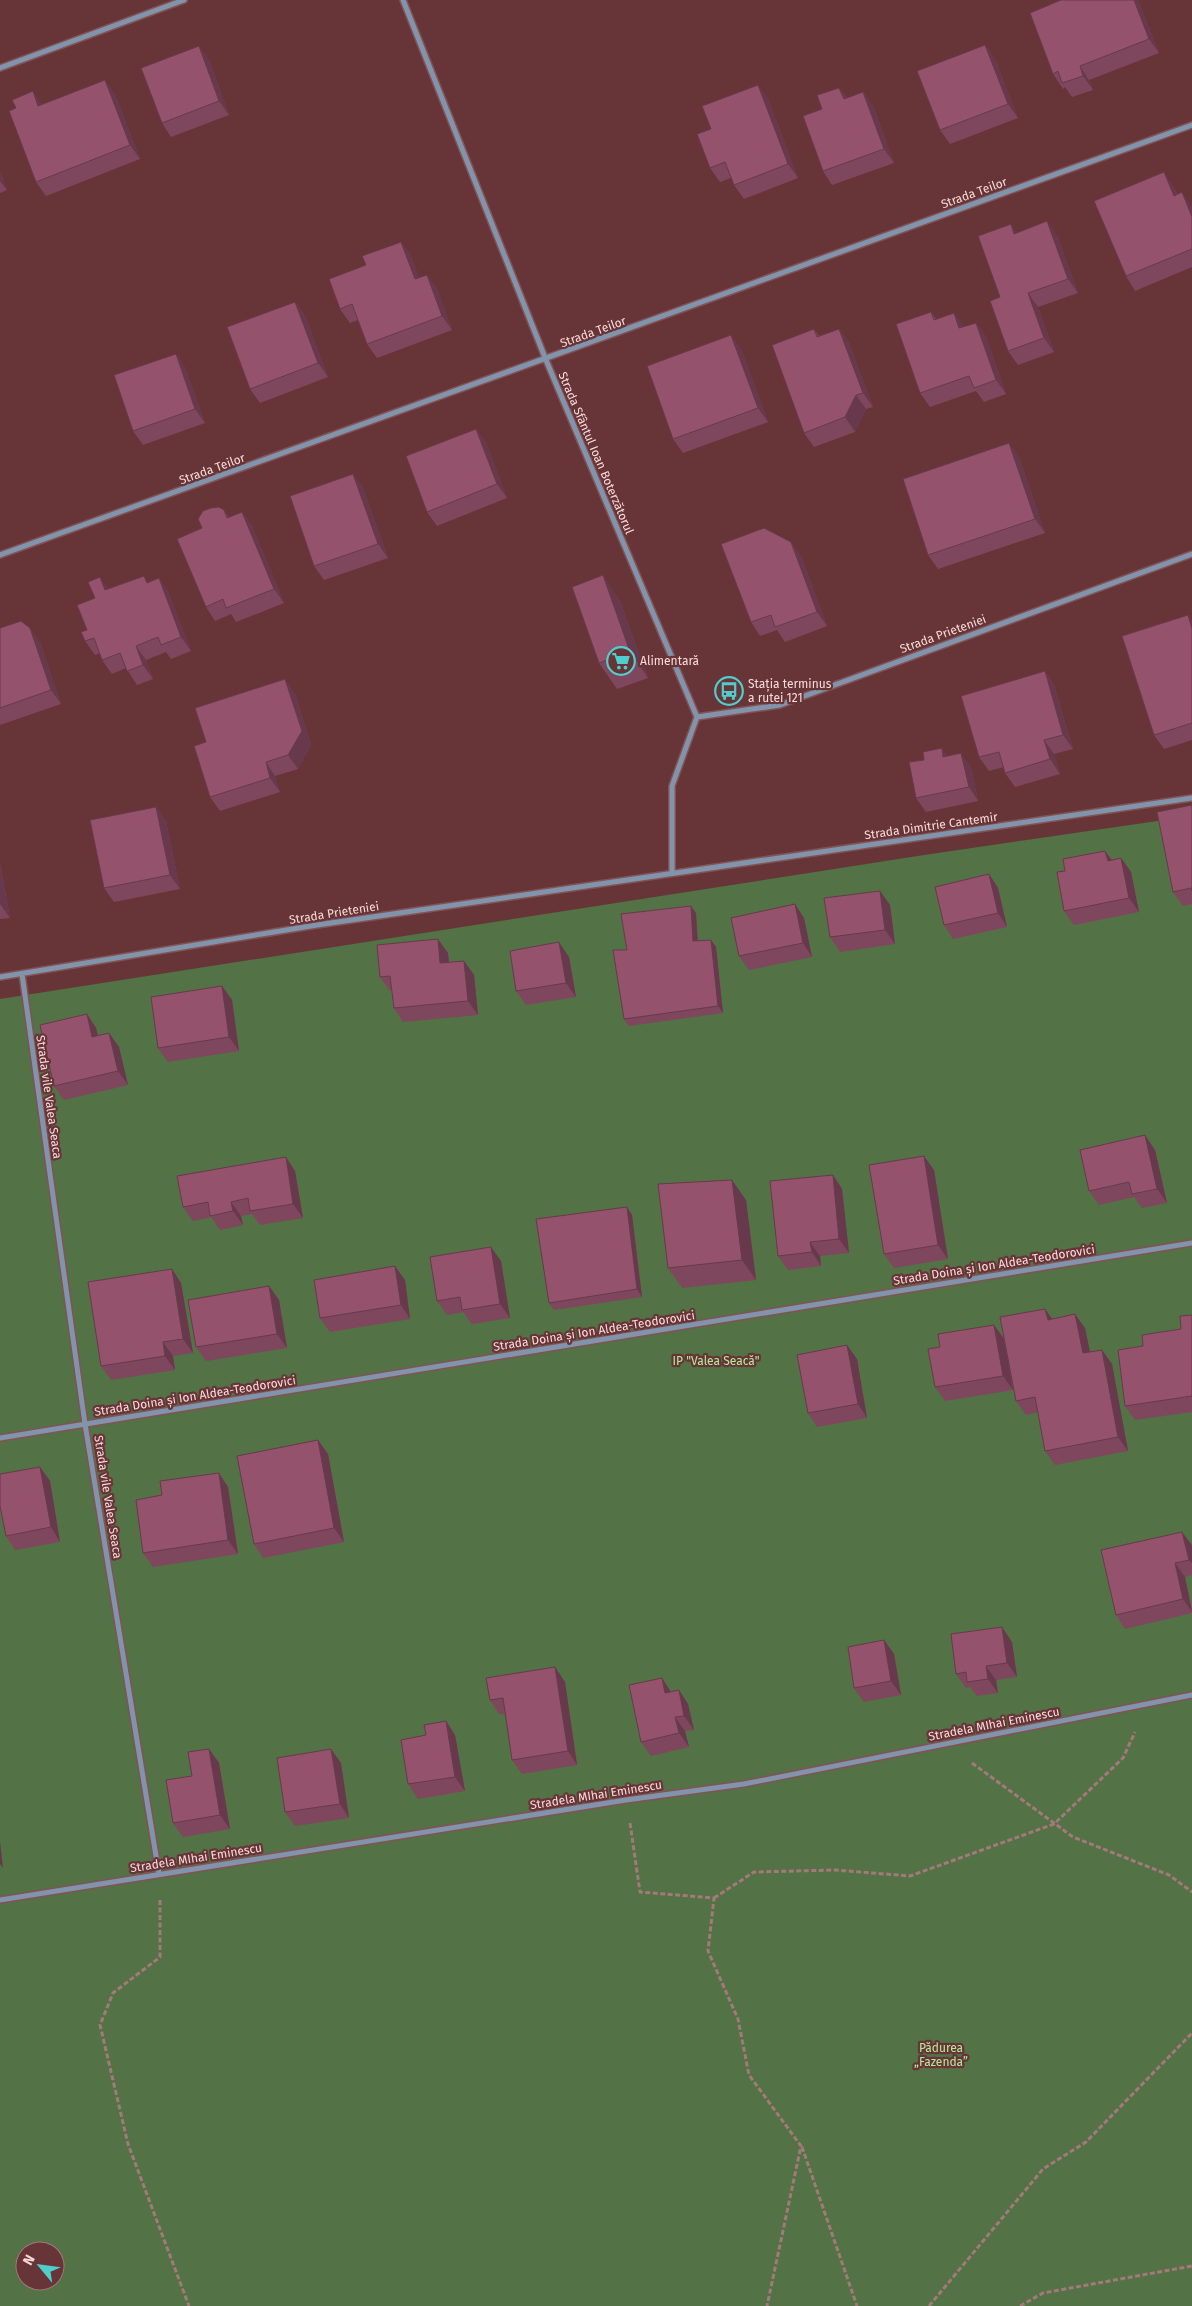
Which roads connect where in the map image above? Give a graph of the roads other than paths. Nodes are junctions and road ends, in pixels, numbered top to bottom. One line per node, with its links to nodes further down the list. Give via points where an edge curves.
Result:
1 (184, 0): 3 (street)
2 (403, 0): 5 (street, Strada Sfântul Ioan Boterzătorul)
3 (0, 68)
4 (1192, 124): 5 (street, Strada Teilor)
5 (546, 360): 7 (street, Strada Teilor); 8 (street, Strada Sfântul Ioan Boterzătorul)
6 (1192, 554): 8 (street, Strada Prieteniei, via 780,705)
7 (0, 555)
8 (697, 717): 10 (street, via 672,786)
9 (1192, 798): 10 (street, Strada Dimitrie Cantemir)
10 (672, 873): 11 (street, Strada Prieteniei, via 317,925)
11 (22, 974): 12 (street, Strada Prieteniei); 14 (street, Strada vile Valea Seaca)
12 (0, 978)
13 (1192, 1243): 14 (street, Strada Doina și Ion Aldea-Teodorovici)
14 (85, 1424): 15 (street, Strada Doina și Ion Aldea-Teodorovici); 17 (street, Strada vile Valea Seaca)
15 (0, 1438)
16 (1192, 1695): 17 (street, Stradela MIhai Eminescu, via 744,1784)
17 (159, 1874): 18 (street, Stradela MIhai Eminescu)
18 (0, 1900)

